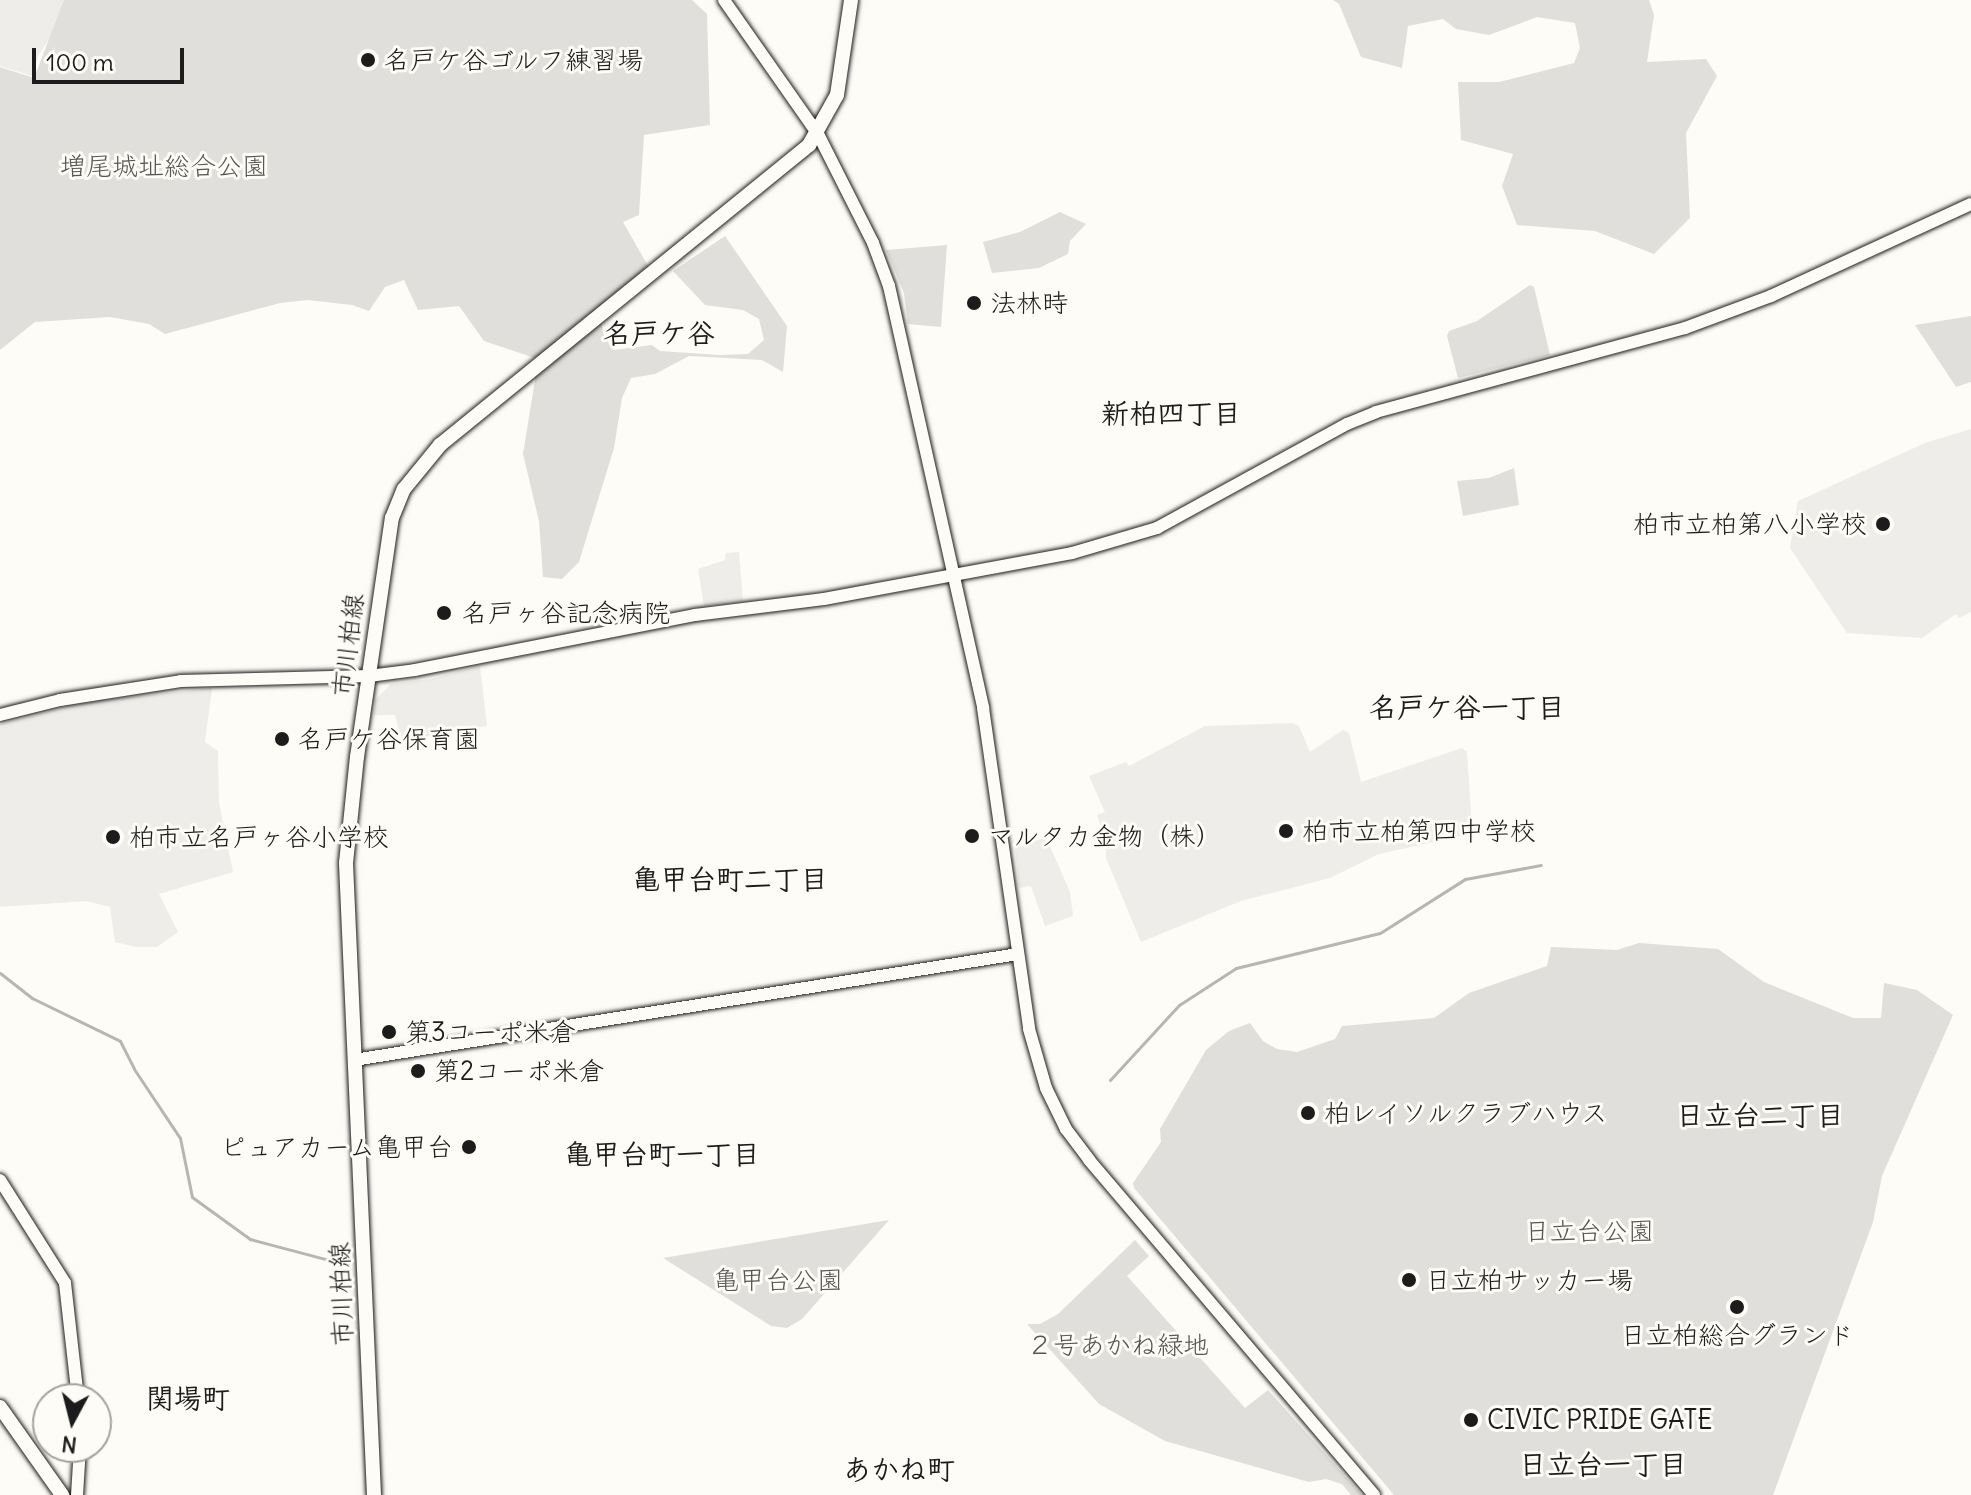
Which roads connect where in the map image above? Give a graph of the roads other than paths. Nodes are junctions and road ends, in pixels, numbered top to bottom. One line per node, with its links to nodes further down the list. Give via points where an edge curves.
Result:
1 (724, 0): 3 (street)
2 (851, 0): 3 (main road, 市川柏線, via 842,76)
3 (818, 134): 5 (street, via 889,286); 6 (main road, 市川柏線, via 791,162 426,459 404,489 392,518)
4 (1971, 204): 5 (street, via 1771,296 1685,328 1376,412 1194,510 1131,537)
5 (956, 576): 6 (street, via 695,615); 8 (street, via 983,708)
6 (369, 676): 7 (street, via 181,681); 9 (main road, 市川柏線, via 346,845)
7 (0, 715)
8 (1018, 954): 9 (street); 17 (street, via 1035,1054 1066,1129)
9 (354, 1060): 16 (main road, 市川柏線)
10 (0, 1180): 11 (street, via 65,1283)
11 (76, 1383)
12 (0, 1407): 14 (main road)
13 (79, 1463): 15 (street)
14 (62, 1495)
15 (77, 1495)
16 (374, 1495)
17 (1374, 1495)

